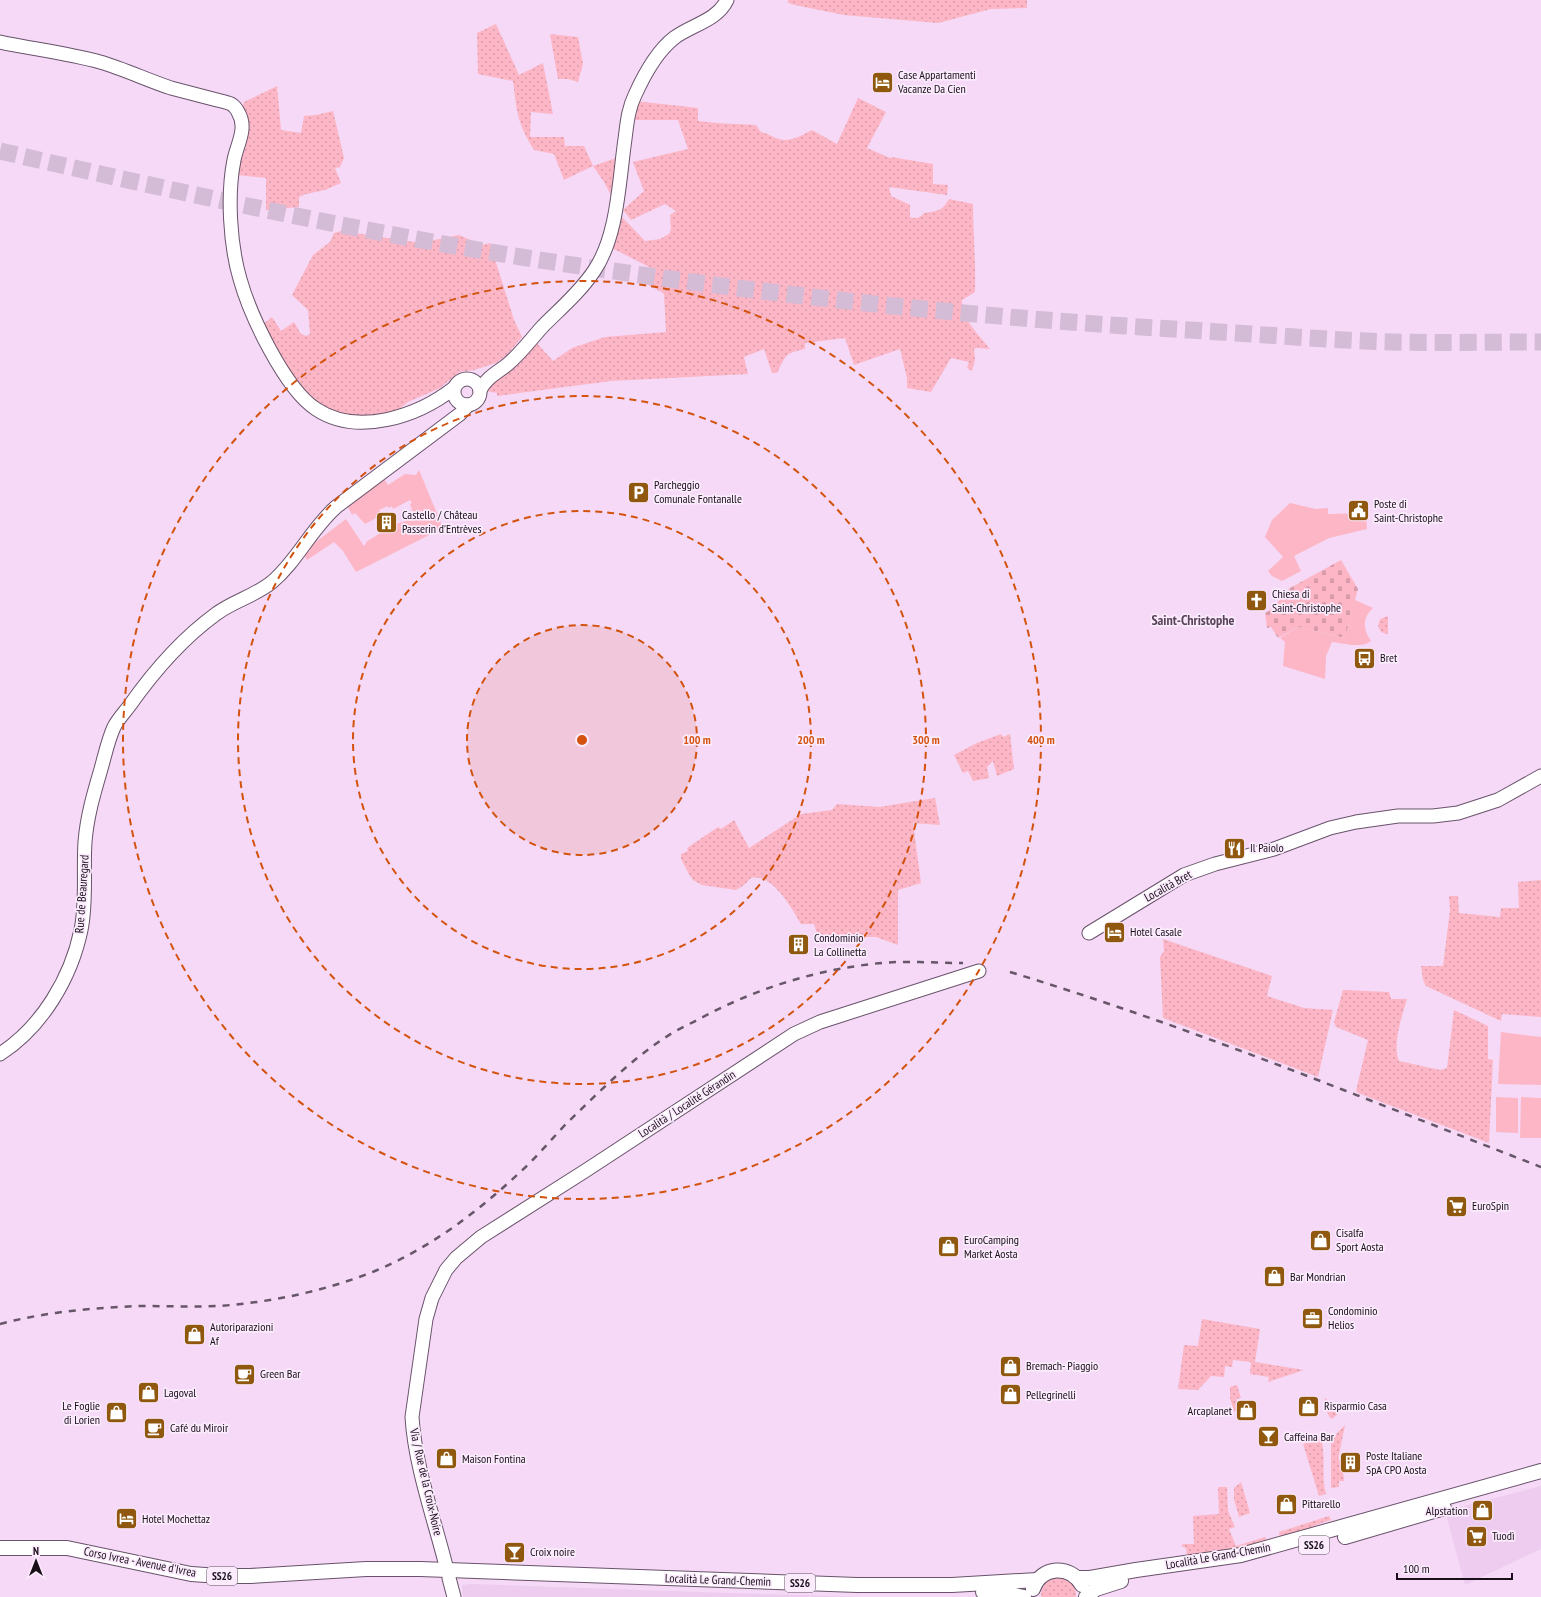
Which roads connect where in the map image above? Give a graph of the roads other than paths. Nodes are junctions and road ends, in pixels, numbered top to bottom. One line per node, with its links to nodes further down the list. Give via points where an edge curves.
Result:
1 (727, 0): 3 (street, via 716,14 673,39 654,60 639,85 628,114 608,240 594,271 574,296 508,364)
2 (0, 42): 6 (street, via 80,57 172,88 231,104 239,113 242,132 232,173 231,222 240,280 256,324 267,345 303,398 316,409 340,420 363,422 403,416 440,399)
3 (495, 372): 4 (street); 5 (street, via 484,382)
4 (470, 379): 5 (street, via 477,383); 6 (street, via 460,380)
5 (480, 390): 6 (street, via 476,402)
6 (459, 398): 10 (street, Rue de Beauregard, via 450,420 327,514 272,582 217,613 170,655 115,726 91,803 85,843 82,928 70,969 37,1020 14,1045)
7 (1541, 776): 8 (street, Località Bret, via 1498,800 1458,814 1392,816 1330,828 1274,849 1184,874)
8 (1089, 933)
9 (979, 971): 11 (street, Località / Localité Gérandin, via 820,1022 794,1034 481,1237 446,1270)
10 (0, 1054)
11 (432, 1298): 16 (street, Via / Rue de la Croix-Noire, via 426,1319 414,1397 413,1423 423,1477)
12 (1541, 1471): 17 (main road, Località Le Grand-Chemin / SS26, via 1241,1555)
13 (1541, 1481): 22 (main road, Località Le Grand-Chemin / SS26, via 1272,1557 1241,1564 1116,1582 1096,1589)
14 (4, 1547): 16 (main road, Corso Ivrea - Avenue d'Ivrea / SS26, via 67,1548 191,1574 220,1576 366,1569)
15 (0, 1556): 16 (main road, via 43,1555 79,1558 168,1578 210,1583 265,1584)
16 (448, 1574): 18 (main road, Località Le Grand-Chemin / SS26, via 857,1585 952,1585); 19 (street, Via / Rue de la Croix-Noire); 20 (main road, Località Le Grand-Chemin / SS26, via 809,1592 1000,1592)
17 (1077, 1578): 18 (main road, Località Le Grand-Chemin, via 1068,1572 1055,1570); 22 (main road, Località Le Grand-Chemin)
18 (1037, 1580): 21 (main road, via 1033,1588)
19 (454, 1597)
20 (1024, 1597)
21 (1033, 1597)
22 (1085, 1597)

